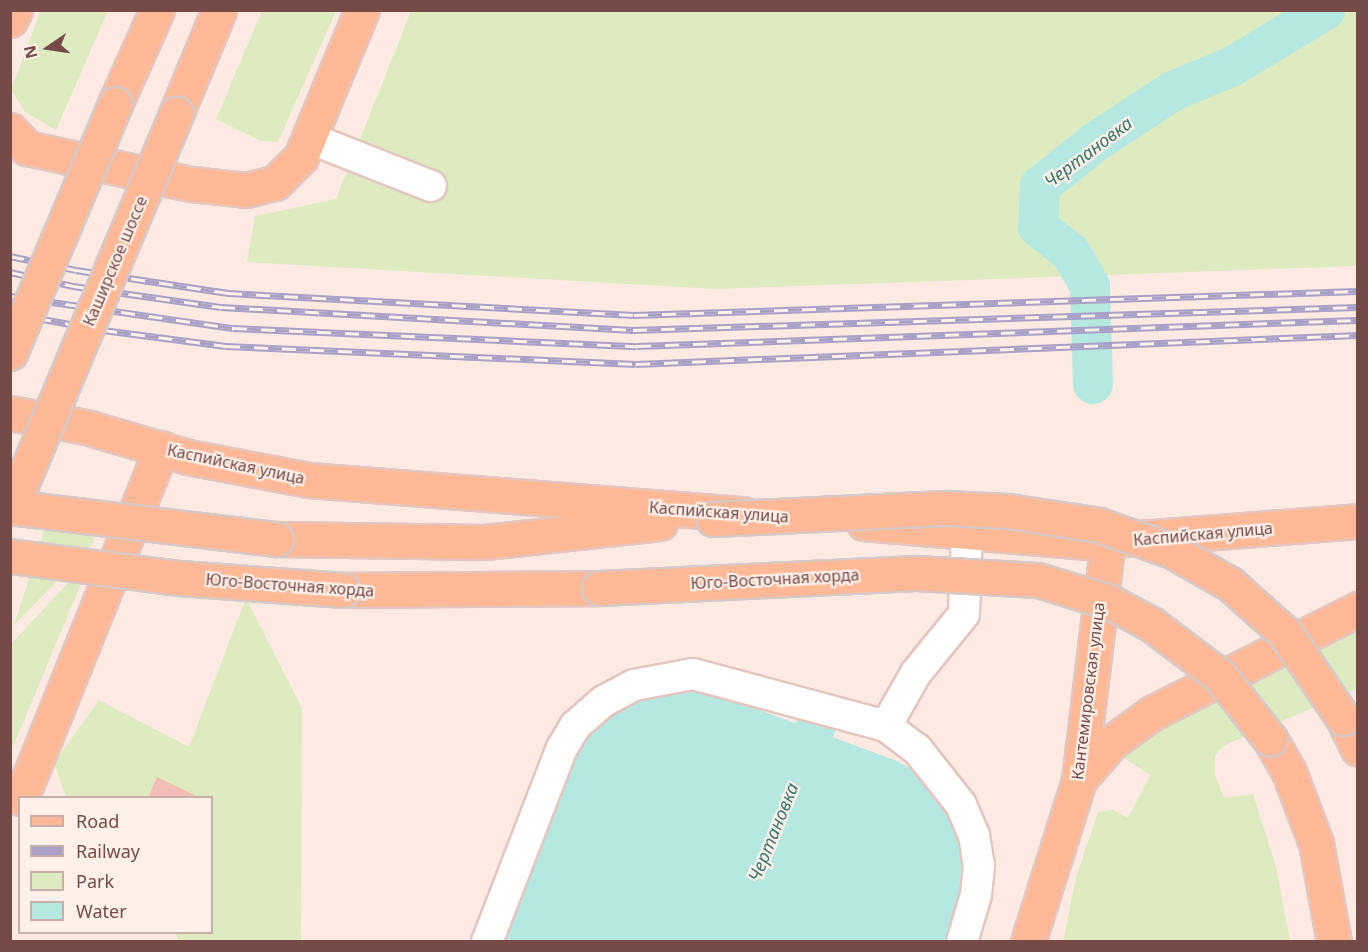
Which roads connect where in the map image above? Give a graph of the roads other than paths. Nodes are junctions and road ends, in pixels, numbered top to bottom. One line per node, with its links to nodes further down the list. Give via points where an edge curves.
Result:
1 (15, 10): 5 (main road)
2 (157, 10): 9 (main road, bridge)
3 (219, 10): 12 (main road, Каширское шоссе, bridge)
4 (362, 10): 6 (main road)
5 (10, 20)
6 (309, 138): 7 (main road, via 301,157 275,183 246,190 191,184); 8 (lane)
7 (16, 140)
8 (431, 186)
9 (10, 353)
10 (10, 413): 11 (main road, Каспийская улица, via 86,427)
11 (162, 448): 14 (main road, Каспийская улица, via 309,480); 21 (main road)
12 (13, 503): 19 (main road, bridge, via 211,533 369,542 485,542 712,519 889,509 945,508 1061,518 1099,525 1153,543 1230,584 1285,633 1343,718)
13 (1358, 521): 15 (main road, Каспийская улица)
14 (967, 531): 15 (main road, Каспийская улица); 18 (lane, via 964,614 916,673)
15 (1108, 542): 20 (main road, Кантемировская улица)
16 (10, 556): 24 (main road, Юго-Восточная хорда, bridge, via 258,586 412,592 599,588 916,573 1038,580 1110,602 1160,630 1220,676 1269,739 1304,807)
17 (1358, 609): 20 (main road, via 1160,708 1112,742)
18 (886, 726): 25 (lane, via 693,674 634,685 604,701 575,726 562,748); 26 (lane, via 917,749 961,805 974,835 978,876)
19 (1358, 749)
20 (1079, 780): 27 (main road, Кантемировская улица)
21 (22, 796)
22 (18, 805): 23 (main road)
23 (10, 824)
24 (1326, 881): 28 (main road); 29 (main road, Юго-Восточная хорда)
25 (487, 942)
26 (962, 942)
27 (1028, 942)
28 (1321, 942)
29 (1334, 942)

